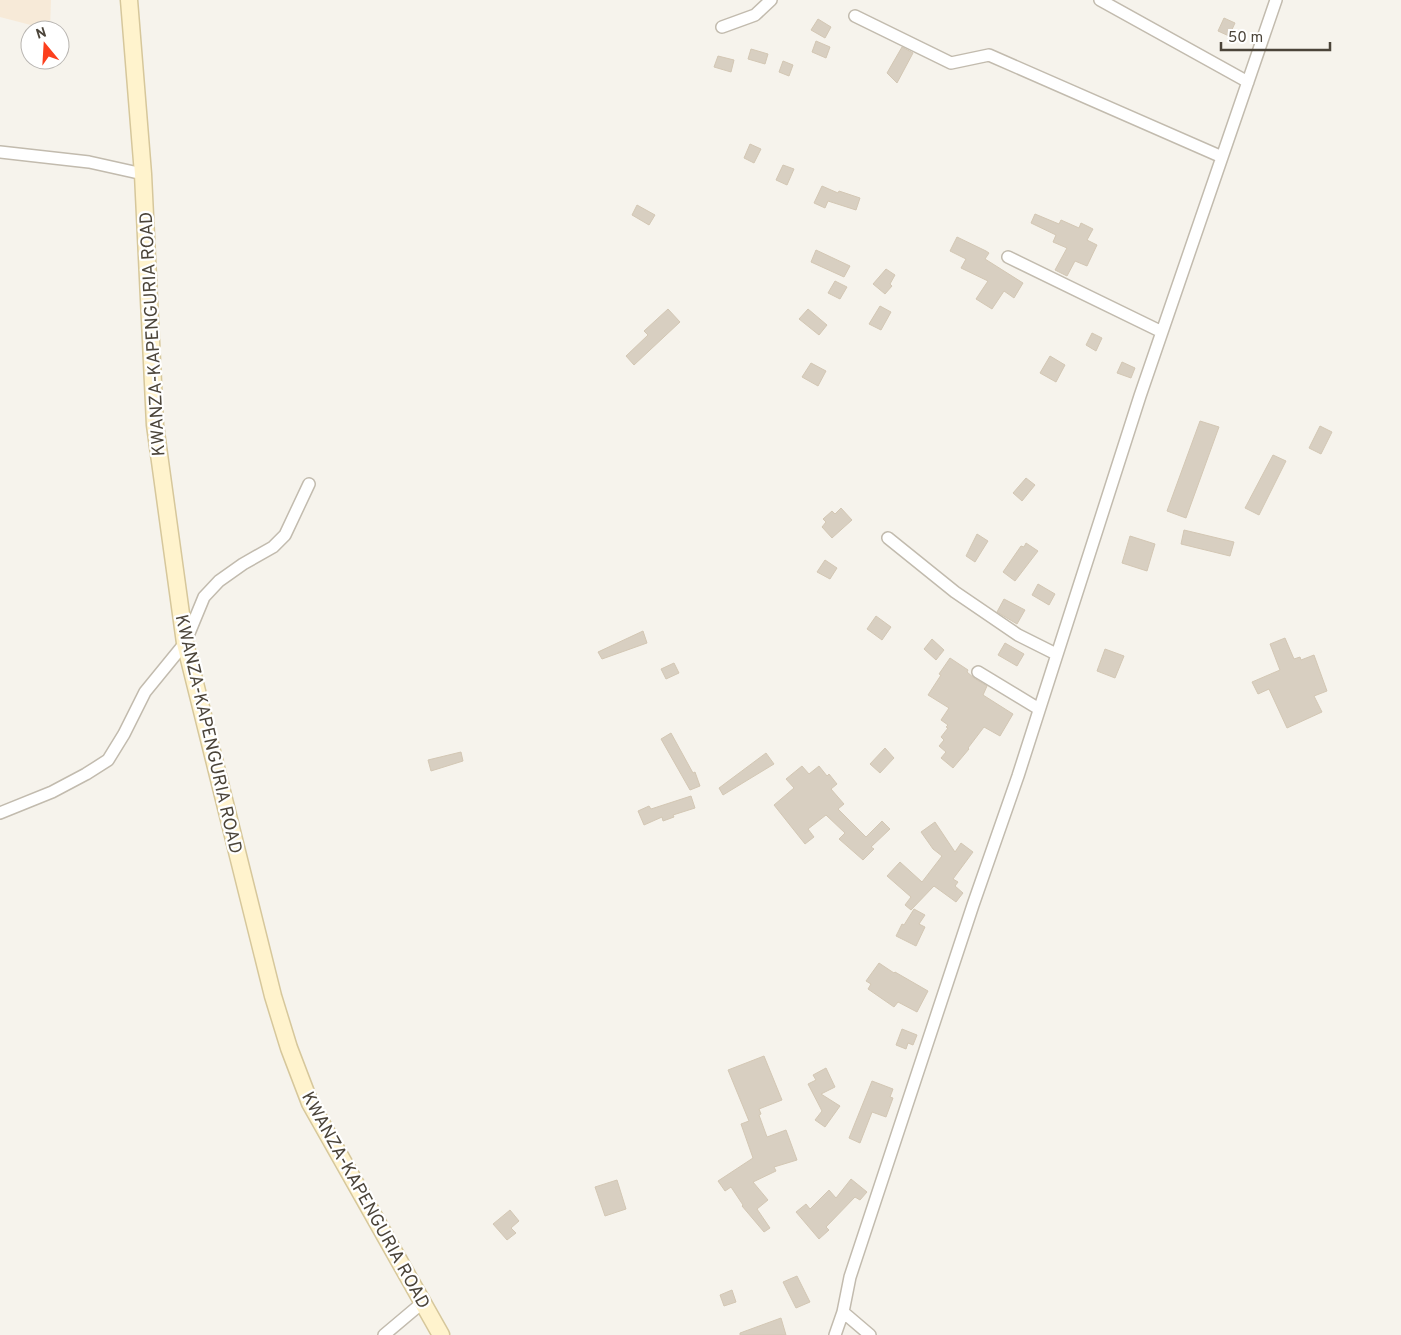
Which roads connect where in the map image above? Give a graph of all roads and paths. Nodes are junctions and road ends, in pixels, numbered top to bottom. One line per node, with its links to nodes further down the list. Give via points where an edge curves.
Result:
1 (129, 0): 10 (street, KWANZA-KAPENGURIA ROAD)
2 (771, 0): 6 (street, via 755,15)
3 (1100, 0): 7 (street)
4 (1276, 0): 7 (street)
5 (855, 16): 9 (street, via 951,63 989,55)
6 (722, 27)
7 (1248, 82): 9 (street)
8 (0, 152): 10 (street, via 88,162)
9 (1222, 157): 12 (street)
10 (143, 174): 15 (street, KWANZA-KAPENGURIA ROAD, via 154,425)
11 (1008, 257): 12 (street)
12 (1162, 332): 16 (street)
13 (309, 484): 15 (street, via 285,535 274,547 219,581 204,597)
14 (888, 538): 16 (street, via 955,592 1018,635)
15 (184, 643): 19 (street, via 145,692 108,760 52,792); 20 (street, KWANZA-KAPENGURIA ROAD, via 289,1048 310,1103)
16 (1056, 654): 18 (street)
17 (978, 672): 18 (street)
18 (1039, 709): 21 (street, via 853,1268)
19 (0, 813)
20 (422, 1303): 22 (street); 23 (street, KWANZA-KAPENGURIA ROAD)
21 (843, 1312): 24 (street); 25 (street)
22 (384, 1335)
23 (441, 1335)
24 (835, 1335)
25 (870, 1335)

